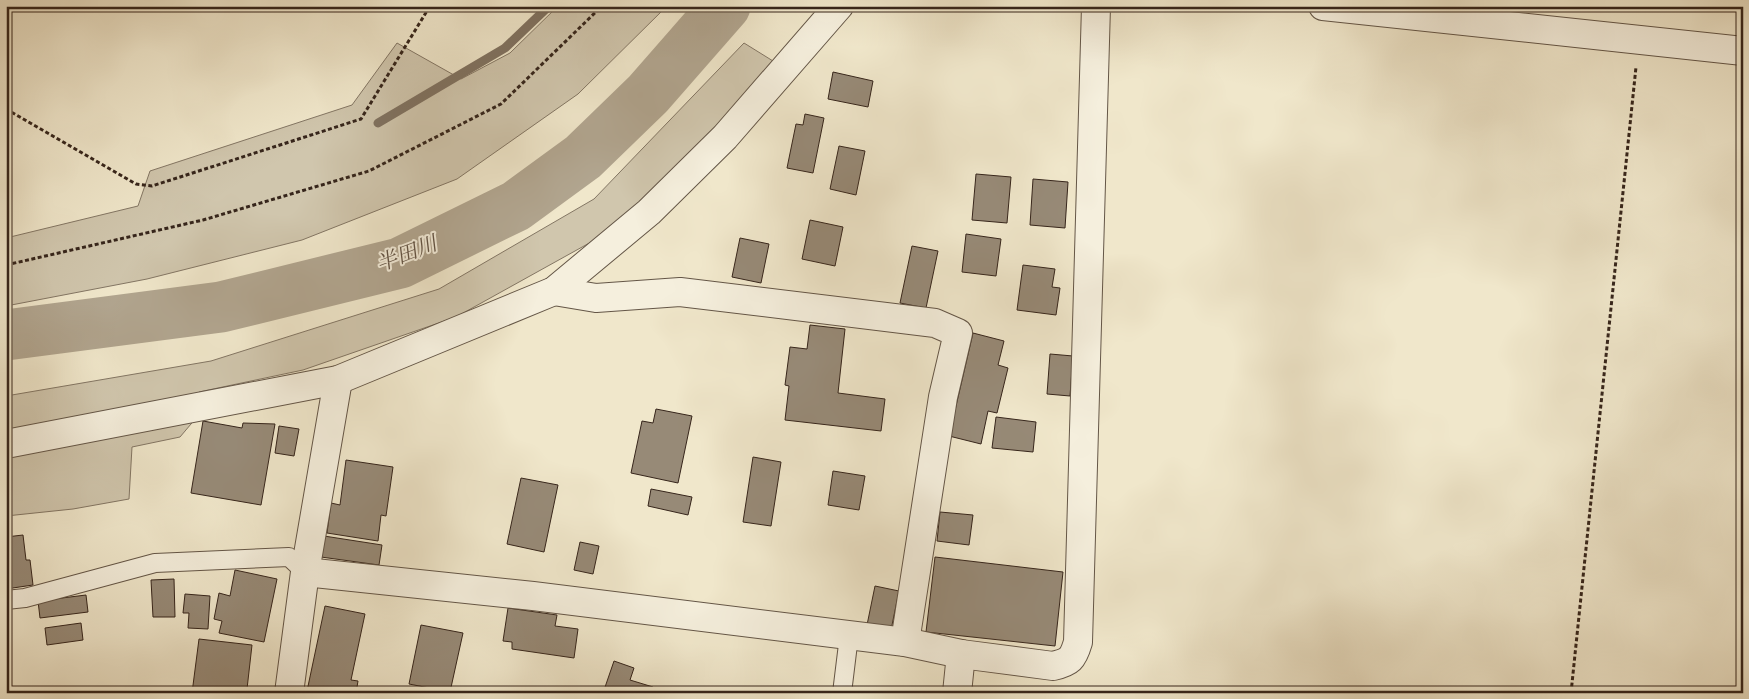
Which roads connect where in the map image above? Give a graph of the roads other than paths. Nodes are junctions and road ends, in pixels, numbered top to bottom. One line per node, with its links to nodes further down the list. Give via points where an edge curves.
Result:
1 (839, 6): 5 (street, via 725,137 649,212)
2 (1096, 6): 12 (street, via 1078,642 1074,655 1066,663 1053,666)
3 (1323, 6): 4 (street)
4 (1743, 51)
5 (554, 291): 6 (street); 11 (street, via 596,298 680,292 934,323 958,333 943,397)
6 (338, 380): 7 (street); 8 (street)
7 (6, 444)
8 (305, 572): 9 (lane, via 289,557 155,563 25,598); 10 (street, via 532,596); 13 (street)
9 (6, 600)
10 (849, 636): 11 (street); 14 (lane)
11 (905, 642): 12 (street)
12 (961, 654): 15 (street)
13 (289, 693)
14 (842, 693)
15 (957, 693)

